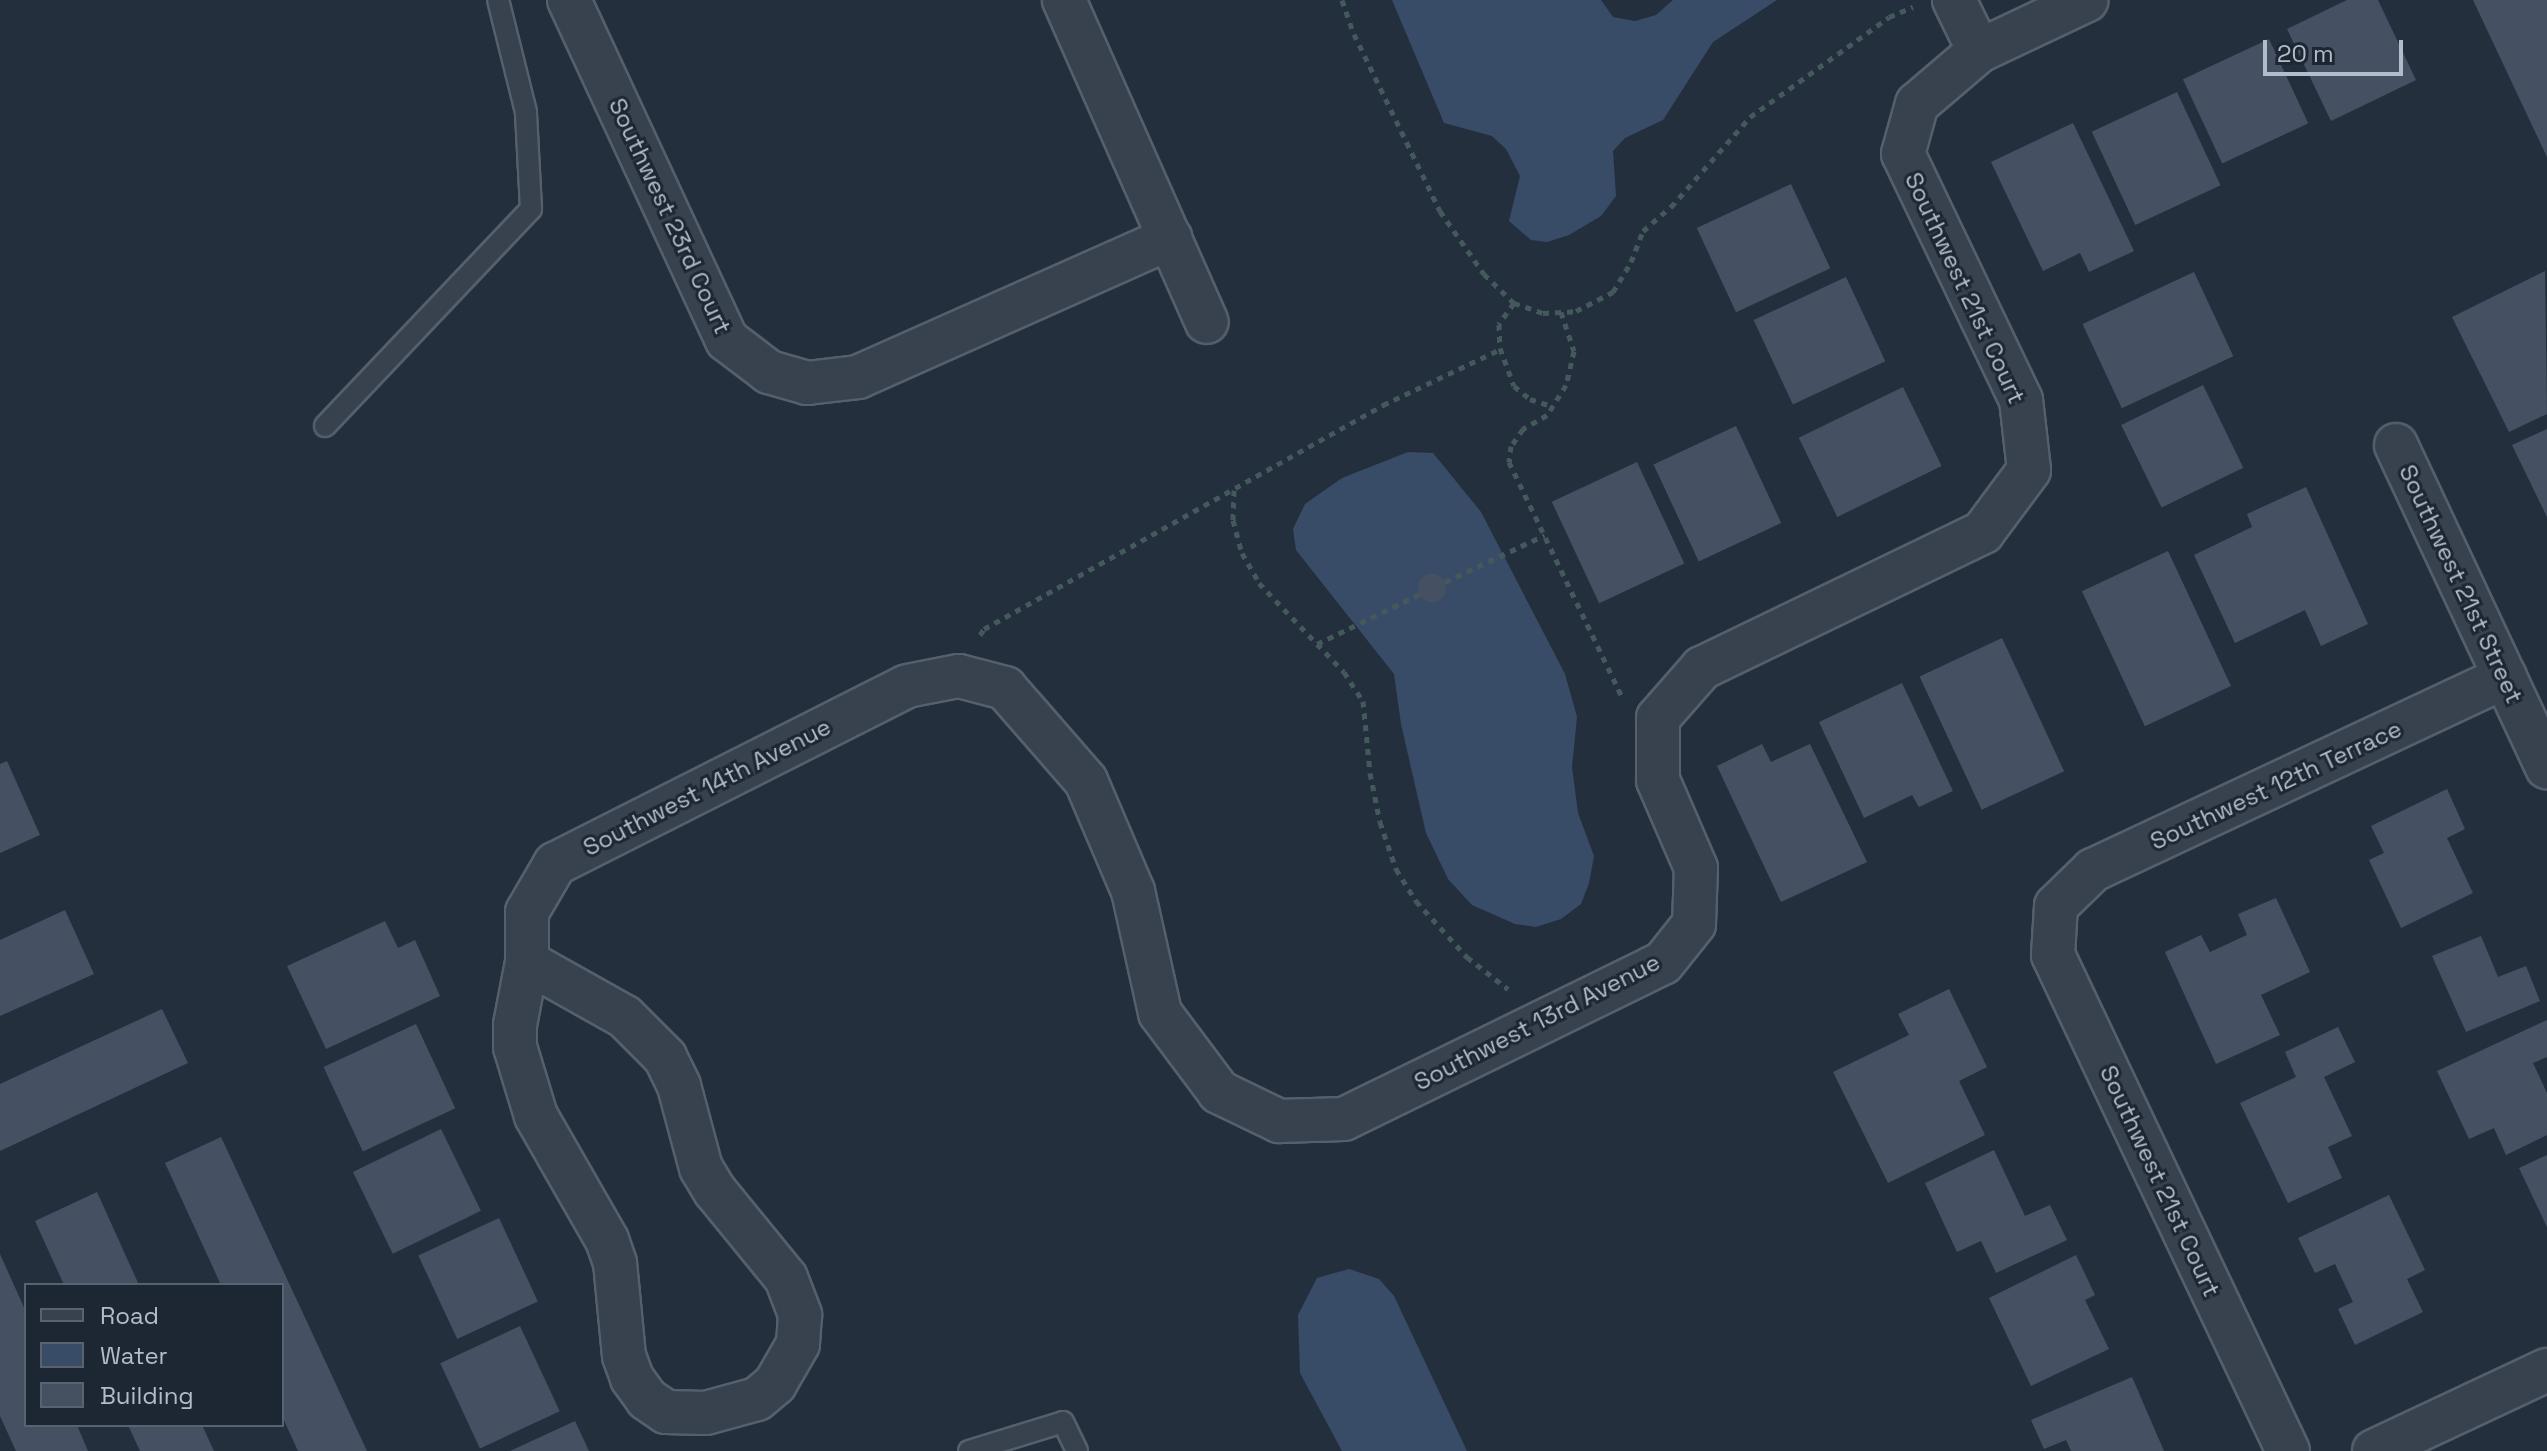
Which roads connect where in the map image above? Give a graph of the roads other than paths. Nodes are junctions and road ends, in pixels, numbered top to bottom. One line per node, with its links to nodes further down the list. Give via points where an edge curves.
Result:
1 (498, 0): 9 (lane, via 526,112 531,209)
2 (569, 0): 7 (street, Southwest 23rd Court, via 727,340 769,372 807,383 858,377)
3 (1064, 0): 7 (street)
4 (2087, 0): 6 (street)
5 (1937, 2): 6 (street)
6 (1979, 51): 12 (street, Southwest 21st Court, via 1917,104 1903,154 2021,400 2029,470 1983,532 1702,668)
7 (1170, 238): 8 (street)
8 (1207, 322)
9 (325, 426)
10 (2396, 445): 11 (street, Southwest 21st Street)
11 (2505, 677): 13 (street, Southwest 21st Street); 14 (street, Southwest 12th Terrace, via 2093,870)
12 (1658, 718): 16 (street, Southwest 13rd Avenue, via 1658,780 1696,868 1694,924 1663,963 1344,1119)
13 (2547, 767)
14 (2056, 906): 20 (street, Southwest 21st Court, via 2053,955)
15 (527, 962): 15 (street, Southwest 14th Avenue, via 515,1047 536,1116 607,1240 632,1378 647,1399 666,1412 706,1413 757,1399 775,1384 798,1344 800,1315 791,1289 701,1168 679,1086 665,1057 625,1017); 16 (street, Southwest 14th Avenue, via 527,912 555,864 907,686 959,676 1005,688 1086,781 1133,891 1160,1013 1219,1092)
16 (1279, 1121)
17 (2547, 1370): 21 (street)
18 (969, 1451): 19 (lane, via 1063,1422)
19 (1077, 1451)
20 (2288, 1451)
21 (2374, 1451)

